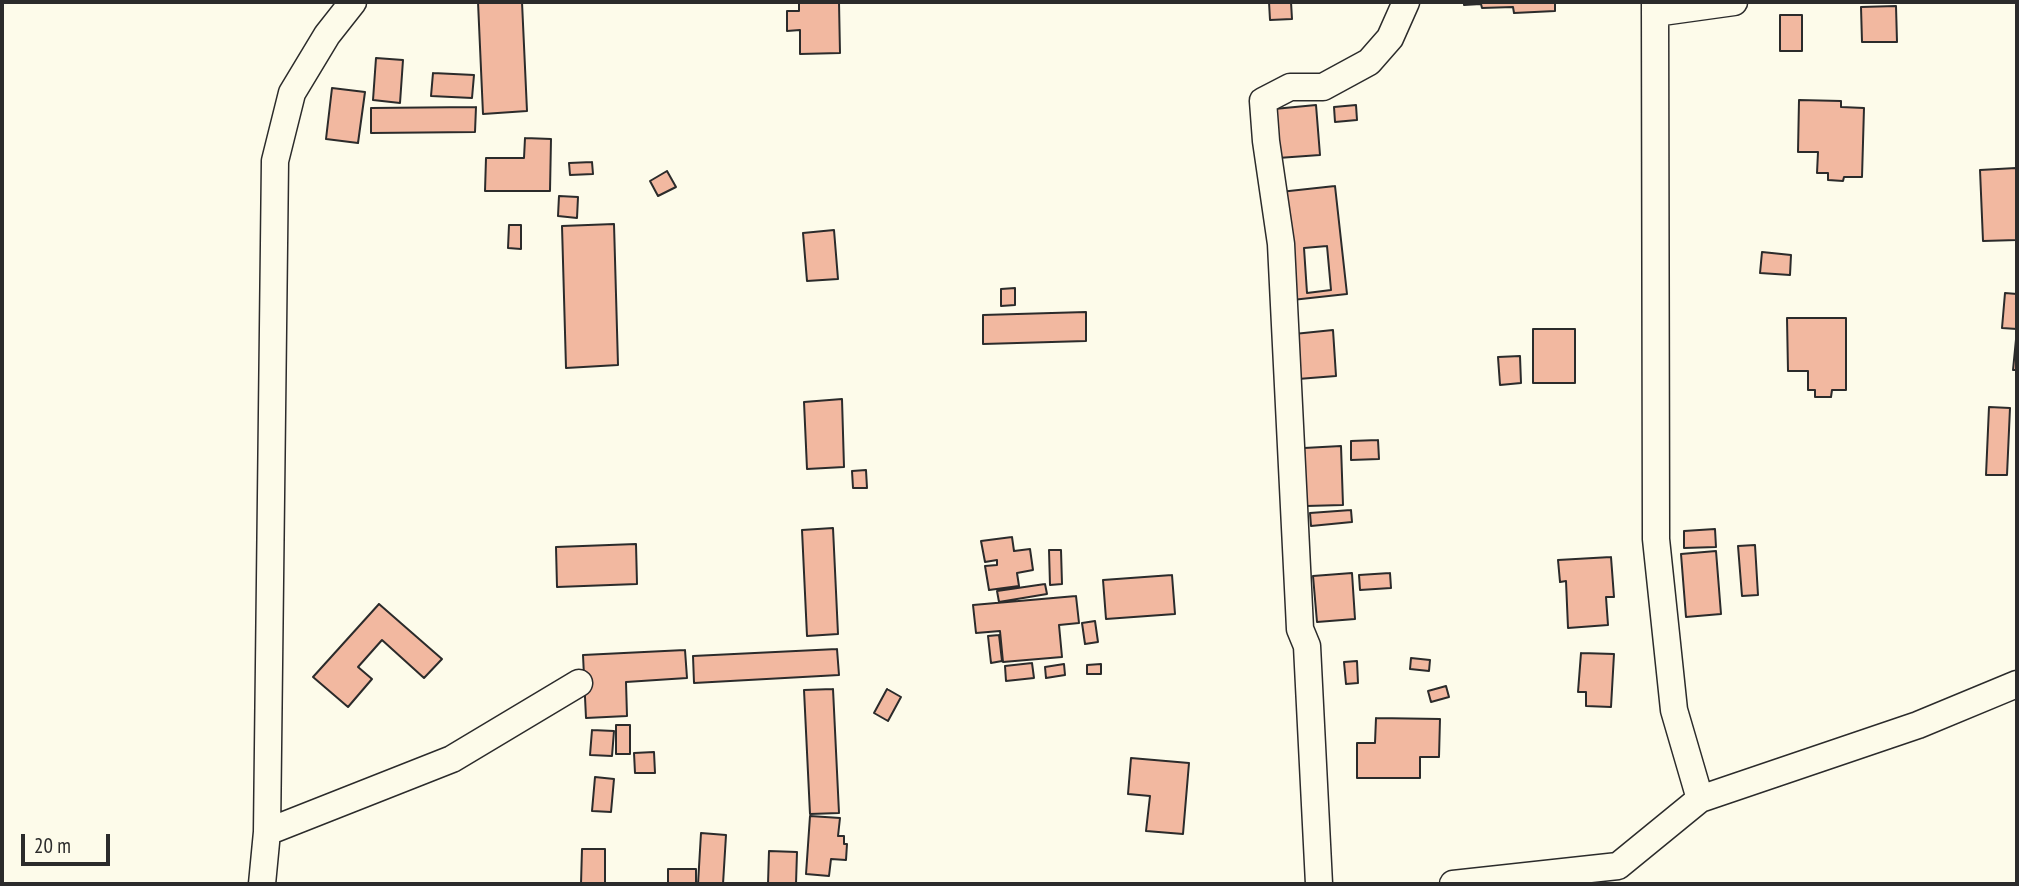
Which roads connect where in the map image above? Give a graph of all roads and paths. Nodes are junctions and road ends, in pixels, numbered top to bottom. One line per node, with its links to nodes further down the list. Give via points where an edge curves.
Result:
1 (353, 2): 8 (street, via 292,93 275,161)
2 (1406, 2): 10 (street, via 1390,38 1369,62 1323,87 1290,87 1264,101 1281,244 1298,608 1307,646)
3 (1734, 2): 4 (street)
4 (1655, 7): 7 (street, via 1656,539 1674,710)
5 (579, 683): 8 (street, via 452,759)
6 (2017, 684): 7 (street, via 1918,725)
7 (1700, 799): 11 (street, via 1618,866)
8 (267, 832): 9 (street)
9 (262, 884)
10 (1319, 884)
11 (1453, 884)

